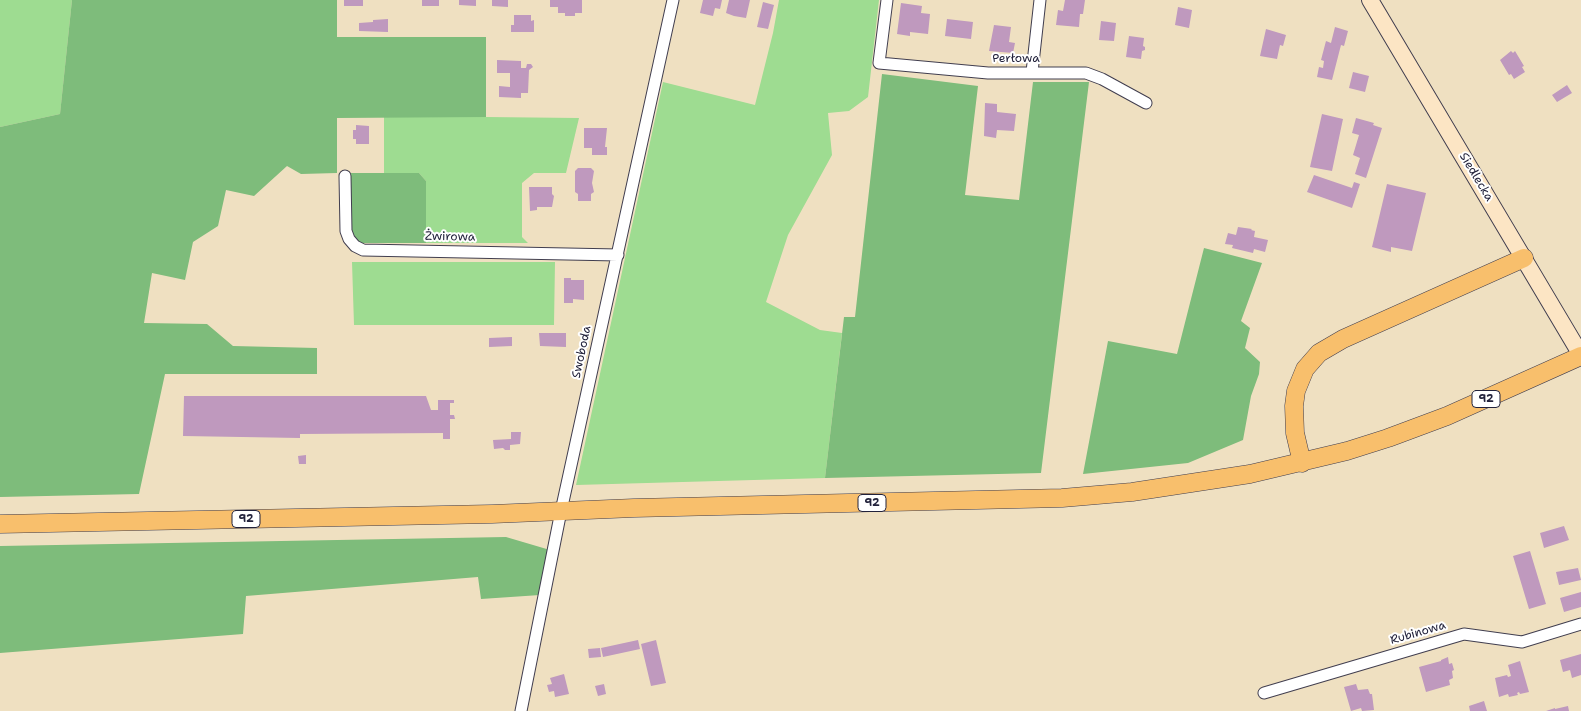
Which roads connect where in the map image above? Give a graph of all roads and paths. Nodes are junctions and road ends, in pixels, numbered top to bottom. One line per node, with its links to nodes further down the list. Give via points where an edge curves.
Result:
1 (673, 0): 8 (street, Swoboda)
2 (887, 0): 5 (street, Perłowa, via 879,63 988,73)
3 (1040, 0): 5 (street)
4 (1370, 0): 9 (main road, Siedlecka)
5 (1032, 72): 6 (street, Perłowa, via 1086,73)
6 (1146, 103)
7 (345, 176): 8 (street, Żwirowa, via 346,231 349,240 364,250)
8 (618, 255): 12 (street, Swoboda)
9 (1524, 258): 10 (main road, Siedlecka); 11 (main road, via 1343,339 1319,353 1305,369 1296,391 1295,433)
10 (1581, 356): 11 (main road, 92, via 1417,428)
11 (1302, 463): 12 (main road, 92, via 1174,486 1062,498)
12 (562, 510): 13 (main road, 92); 16 (street, Swoboda)
13 (0, 524)
14 (1581, 624): 15 (street, Rubinowa, via 1522,642 1464,634)
15 (1264, 693)
16 (521, 711)

